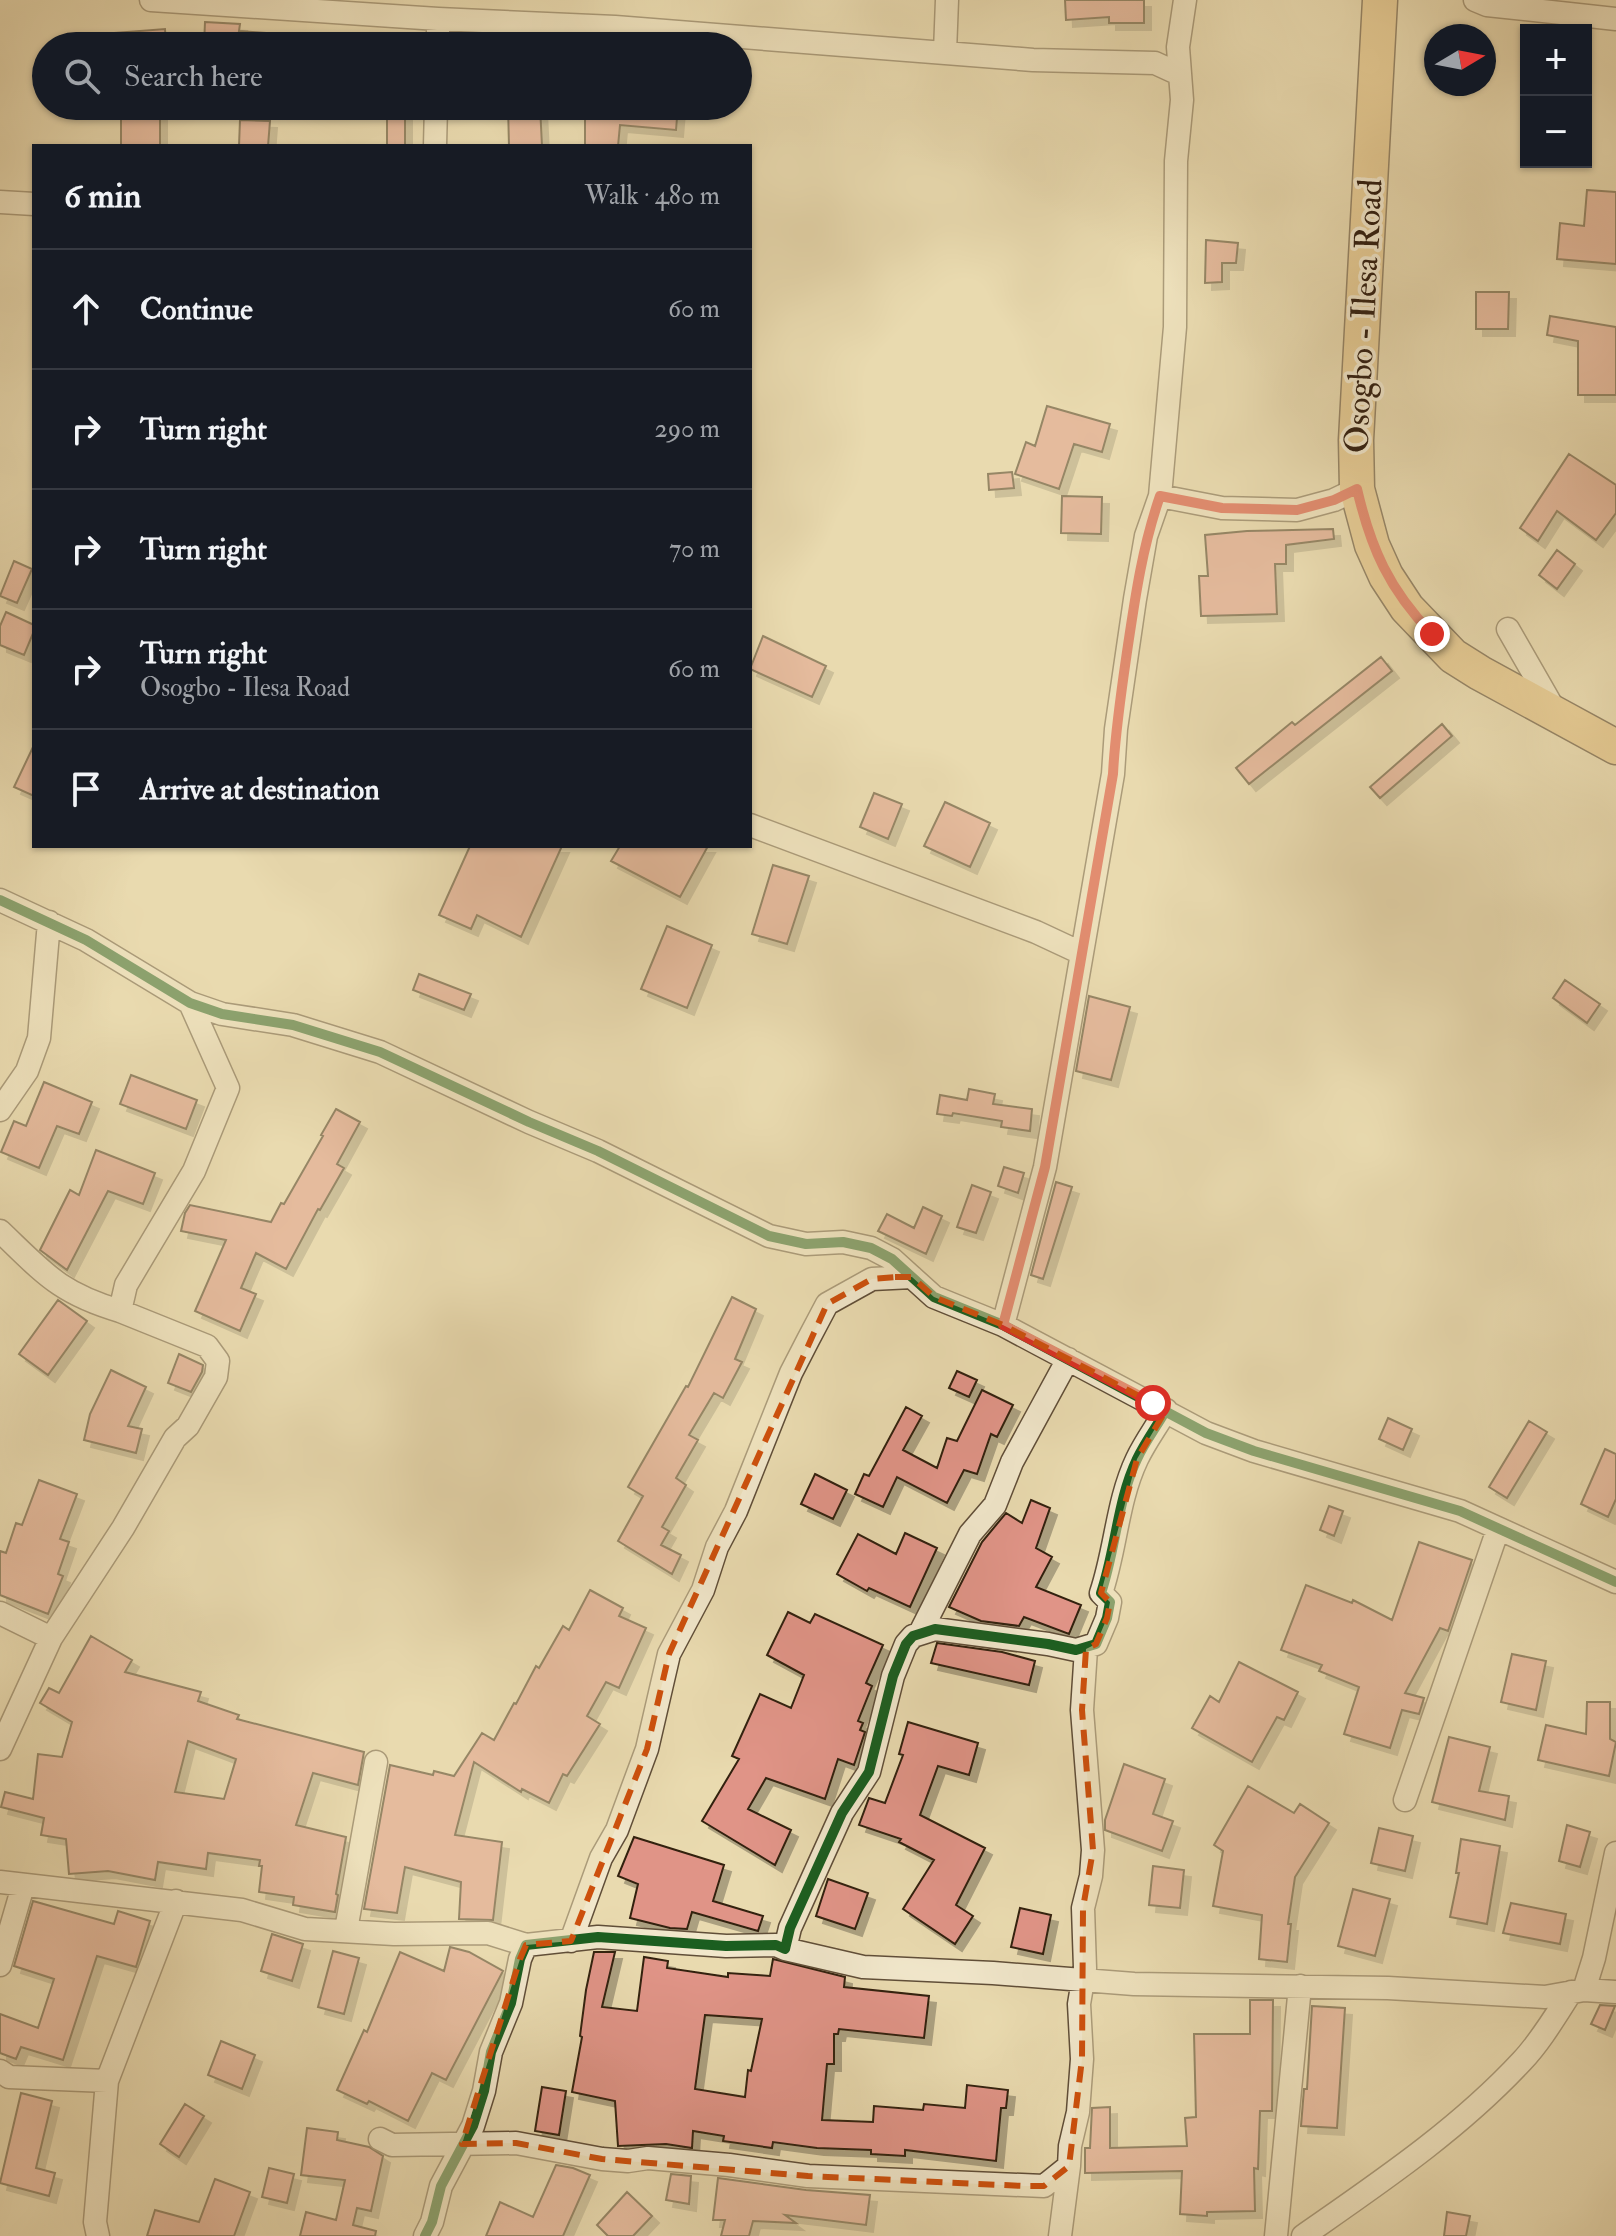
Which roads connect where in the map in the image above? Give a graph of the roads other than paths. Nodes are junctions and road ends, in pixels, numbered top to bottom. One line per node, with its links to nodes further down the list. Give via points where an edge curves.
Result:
1 (151, 0): 6 (street)
2 (947, 0): 12 (street)
3 (1185, 0): 11 (street)
4 (1380, 0): 19 (main road, Osogbo - Ilesa Road)
5 (1475, 0): 7 (street)
6 (438, 19): 8 (street); 9 (street)
7 (1616, 19)
8 (438, 32)
9 (681, 32)
10 (752, 37): 12 (street)
11 (1178, 47): 13 (street); 14 (street)
12 (945, 52): 13 (street)
13 (1155, 63): 14 (street)
14 (1179, 74): 20 (street, via 1175,327)
15 (436, 120): 16 (street)
16 (435, 144)
17 (0, 202): 18 (street)
18 (32, 204)
19 (1357, 489): 20 (street, via 1297,510 1222,508); 22 (main road, Osogbo - Ilesa Road, via 1372,545 1407,608 1453,656)
20 (1160, 496): 27 (street, via 1146,536 1135,599 1113,774)
21 (1508, 629): 22 (street)
22 (1557, 714): 23 (main road, Osogbo - Ilesa Road)
23 (1613, 742)
24 (752, 826): 27 (street)
25 (0, 900): 26 (street)
26 (49, 922): 28 (street); 29 (street, via 39,1038 27,1071)
27 (1081, 953): 33 (street, via 1045,1167)
28 (190, 1003): 31 (street, via 222,1014 293,1025 380,1052 769,1236 806,1244 859,1243 892,1259); 32 (street, via 228,1088 194,1171 126,1285)
29 (0, 1110)
30 (0, 1231): 32 (street, via 65,1290)
31 (912, 1277): 33 (street, via 934,1297); 50 (street, via 872,1279 827,1304 791,1373 703,1590 669,1654 647,1749)
32 (120, 1311): 40 (street, via 207,1346 218,1361 216,1377)
33 (1003, 1325): 34 (street)
34 (1068, 1359): 35 (street); 39 (street, via 1012,1462 995,1505 970,1534)
35 (1166, 1410): 36 (street, via 1254,1451 1446,1507); 41 (street, via 1137,1459 1101,1593 1110,1602 1107,1618 1096,1644)
36 (1498, 1529): 37 (street); 44 (street)
37 (1616, 1582)
38 (0, 1613): 40 (street)
39 (921, 1631): 41 (street); 52 (street, via 906,1644 869,1772 842,1813)
40 (51, 1638): 42 (street)
41 (1086, 1649): 54 (street, via 1081,1690 1093,1850 1083,1908)
42 (0, 1749)
43 (376, 1762): 49 (street)
44 (1405, 1800)
45 (1616, 1853): 56 (street, via 1594,1958)
46 (0, 1882): 47 (street)
47 (23, 1886): 48 (street); 53 (street)
48 (176, 1901): 49 (street, via 242,1910 305,1929); 59 (street)
49 (346, 1930): 51 (street, via 488,1933)
50 (571, 1941): 51 (street); 52 (street, via 598,1937)
51 (526, 1945): 61 (street, via 476,2114)
52 (785, 1949): 54 (street, via 863,1967)
53 (0, 1965)
54 (1083, 1980): 55 (street); 62 (street, via 1082,2059)
55 (1300, 1986): 56 (street, via 1545,1997); 66 (street)
56 (1578, 1991): 57 (street); 67 (street, via 1523,2060 1483,2099 1410,2160)
57 (1616, 1992)
58 (0, 2071): 59 (street, via 9,2077)
59 (107, 2081): 63 (street)
60 (380, 2139): 61 (street, via 392,2145)
61 (462, 2144): 62 (street, via 516,2143 602,2159 648,2158 808,2176 1024,2186 1044,2186); 64 (street)
62 (1069, 2166): 65 (street)
63 (98, 2236)
64 (425, 2236)
65 (1060, 2236)
66 (1276, 2236)
67 (1303, 2236)

